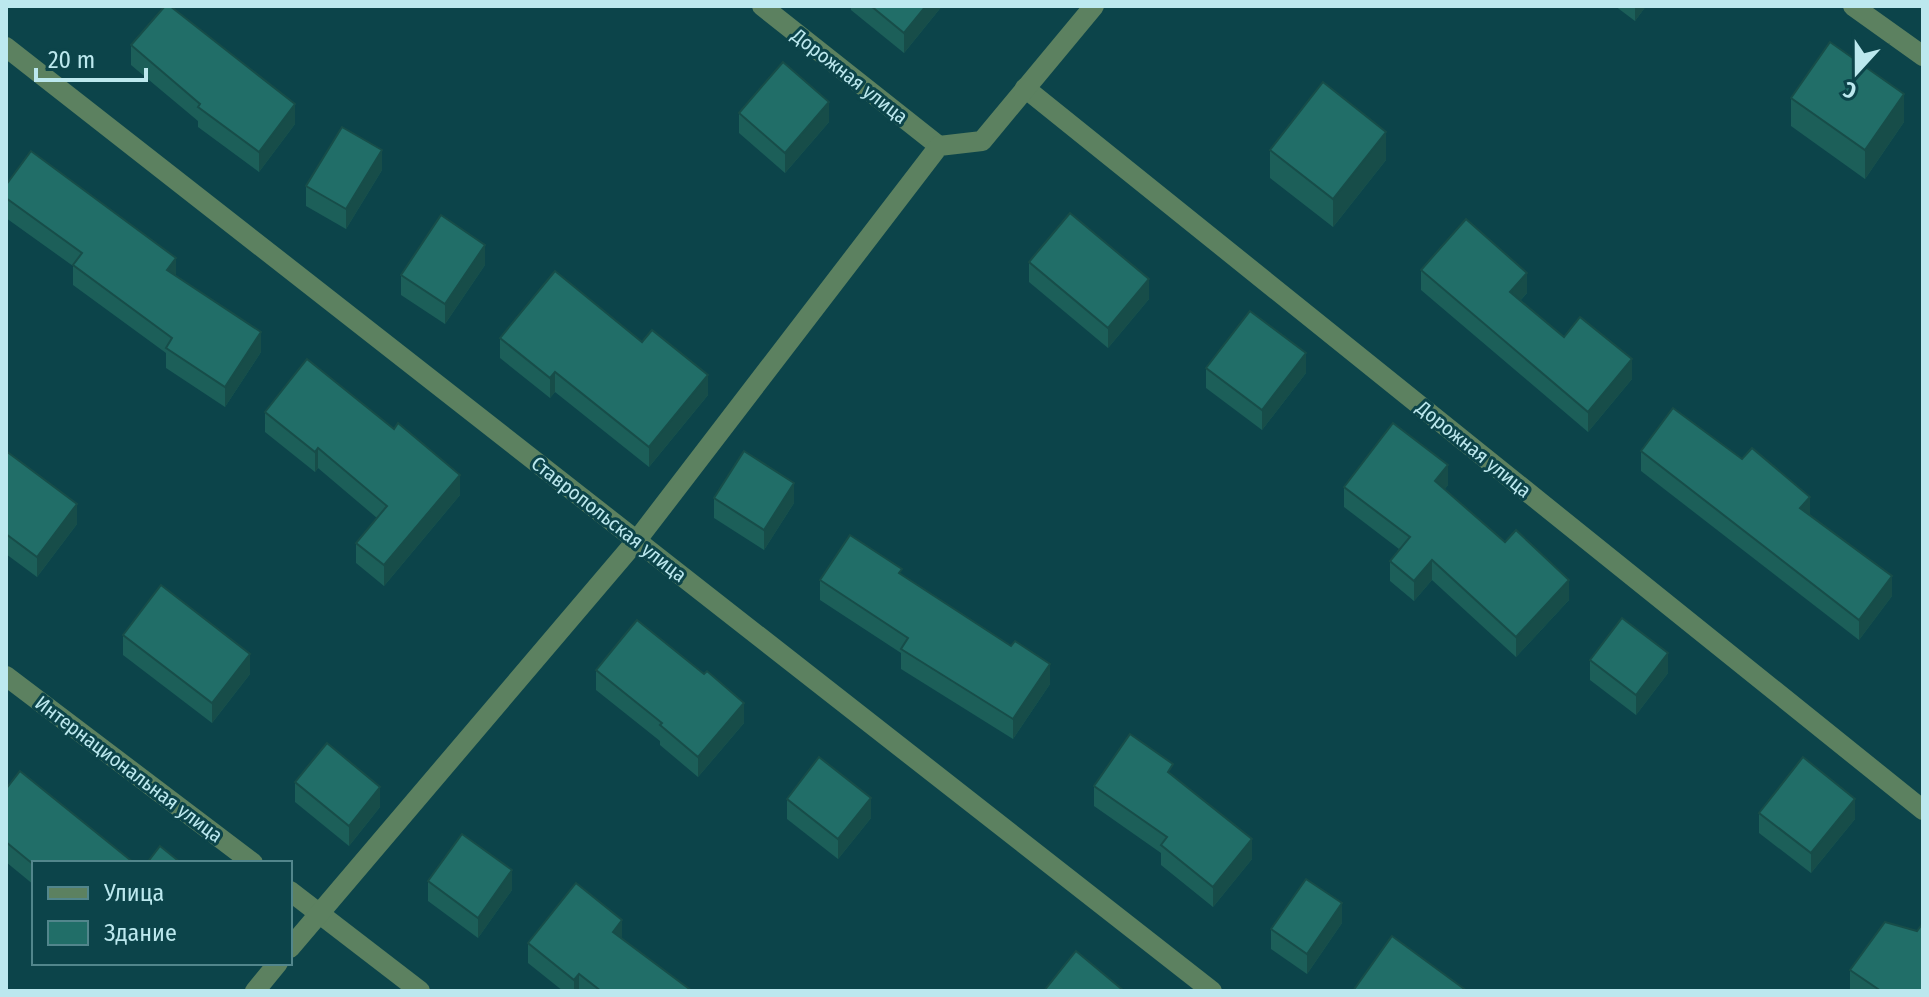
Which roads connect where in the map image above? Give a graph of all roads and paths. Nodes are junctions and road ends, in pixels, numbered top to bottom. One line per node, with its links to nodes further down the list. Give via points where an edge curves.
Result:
1 (762, 6): 7 (street, Дорожная улица)
2 (1094, 6): 6 (street)
3 (1853, 6): 5 (street)
4 (6, 47): 8 (street, Ставропольская улица)
5 (1923, 56)
6 (1025, 88): 7 (street, via 982,141); 10 (street, Дорожная улица)
7 (939, 146): 8 (street)
8 (637, 540): 13 (street); 18 (street, Ставропольская улица)
9 (6, 676): 11 (street, Интернациональная улица)
10 (1923, 810)
11 (250, 861)
12 (292, 893): 13 (street)
13 (318, 913): 14 (street); 17 (street)
14 (292, 946)
15 (276, 965): 16 (street)
16 (255, 991)
17 (420, 991)
18 (1212, 991)

